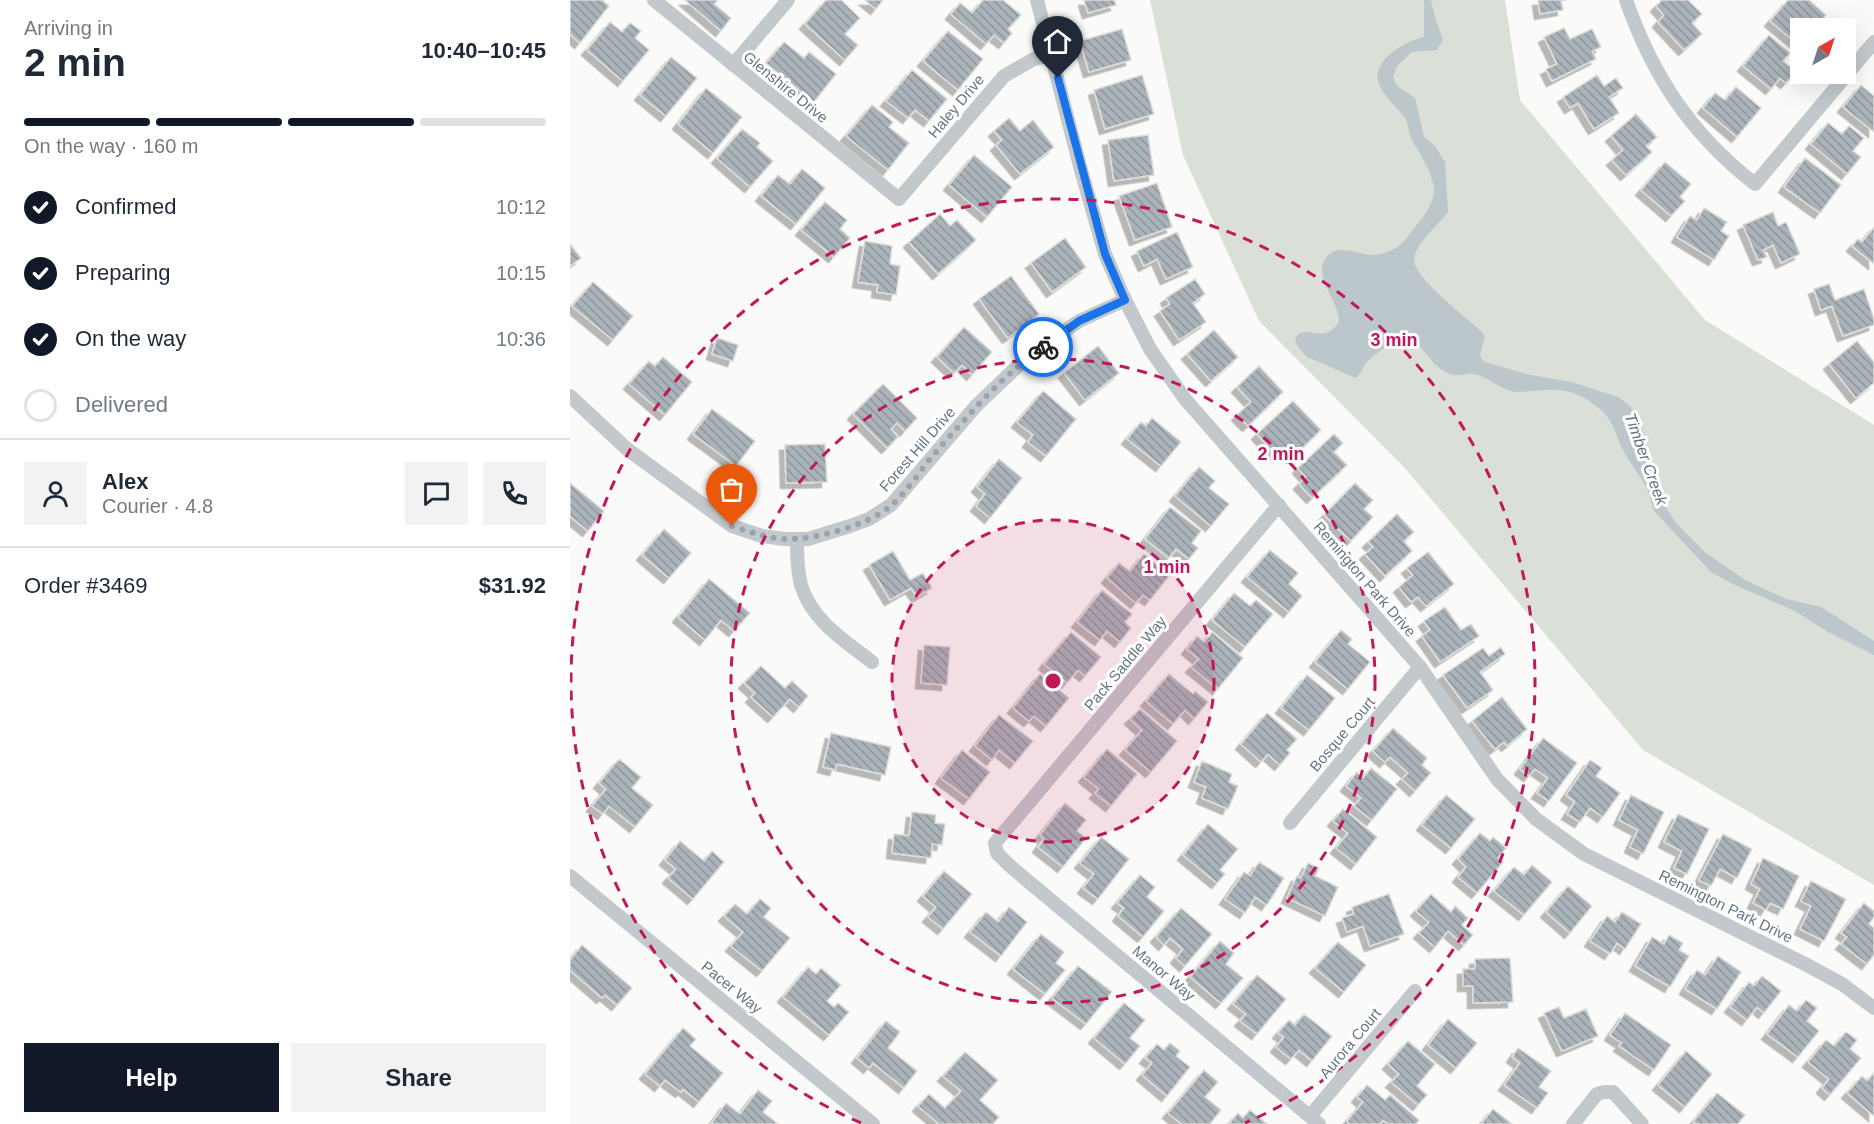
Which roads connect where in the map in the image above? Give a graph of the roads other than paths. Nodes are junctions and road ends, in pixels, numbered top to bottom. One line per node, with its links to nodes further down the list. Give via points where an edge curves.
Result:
1 (654, 0): 7 (street, Glenshire Drive)
2 (788, 0): 7 (street)
3 (1037, 0): 6 (street, Remington Park Drive)
4 (1626, 0): 5 (street, via 1650,59 1669,92 1728,163 1755,184)
5 (1874, 42)
6 (1052, 55): 8 (street, Haley Drive, via 1034,59 1004,76); 9 (street, Remington Park Drive, via 1105,254)
7 (733, 65): 8 (street, Glenshire Drive)
8 (899, 199)
9 (1125, 300): 11 (street, Remington Park Drive, via 1150,348 1185,399); 12 (street, Forest Hill Drive, via 1079,321 1025,359 976,406 891,505 850,526)
10 (570, 396): 12 (street, Forest Hill Drive, via 627,449 732,526 762,536)
11 (1279, 505): 14 (street, Remington Park Drive); 16 (street, Pack Saddle Way)
12 (796, 539): 13 (street, via 801,585 811,607 829,628)
13 (872, 662)
14 (1420, 668): 15 (street, Bosque Court); 19 (street, Remington Park Drive, via 1497,779 1536,819 1584,854 1805,964 1842,984)
15 (1290, 823)
16 (995, 843): 20 (street, Manor Way, via 997,854 1010,866)
17 (570, 876): 21 (street, Pacer Way)
18 (1415, 991): 20 (street, Aurora Court)
19 (1874, 1008)
20 (1315, 1120)
21 (873, 1124)
22 (1574, 1124): 23 (street, via 1597,1094 1604,1092 1613,1092)
23 (1642, 1124)

